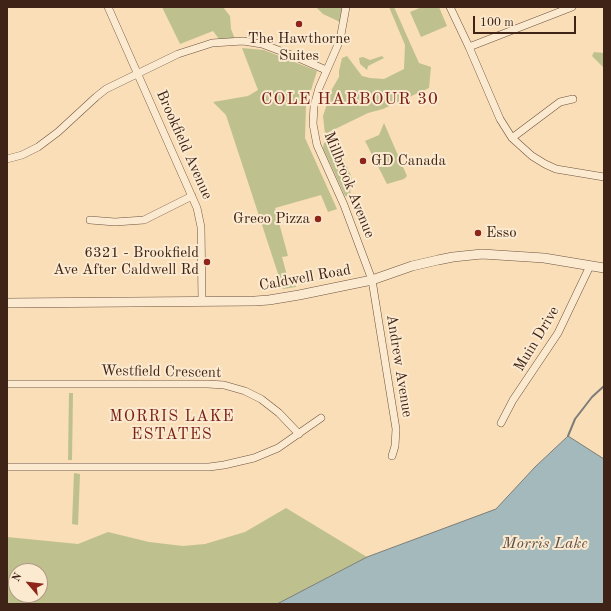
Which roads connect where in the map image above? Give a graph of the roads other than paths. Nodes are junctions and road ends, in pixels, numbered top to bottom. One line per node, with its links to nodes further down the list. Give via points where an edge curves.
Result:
1 (108, 7): 7 (street, Brookfield Avenue)
2 (346, 7): 6 (street, Millbrook Avenue, via 336,51)
3 (450, 7): 5 (street)
4 (572, 7): 5 (street)
5 (469, 47): 9 (street, via 500,119)
6 (326, 70): 7 (street, via 275,48 242,41 212,44 190,50); 16 (street, Millbrook Avenue, via 314,106 313,120 317,145 344,205)
7 (138, 74): 10 (street, via 96,96 38,147); 12 (street, Brookfield Avenue)
8 (573, 99): 9 (street, via 560,102)
9 (512, 138): 11 (street, via 532,156 556,169)
10 (7, 159)
11 (604, 177)
12 (192, 196): 13 (street, via 144,220); 17 (street, Brookfield Avenue, via 201,227)
13 (90, 220)
14 (590, 266): 15 (street, Caldwell Road); 16 (street, Caldwell Road, via 544,258 482,254 412,266); 21 (street, Muin Drive, via 558,333 513,400)
15 (604, 268)
16 (372, 280): 17 (street, Caldwell Road, via 269,300); 23 (street, Andrew Avenue, via 396,429)
17 (202, 300): 18 (street, Caldwell Road)
18 (7, 303)
19 (7, 384): 22 (street, Westfield Crescent, via 224,385 261,399)
20 (321, 418): 22 (street)
21 (501, 424)
22 (299, 434): 24 (street, via 265,454 240,462 209,467)
23 (392, 456)
24 (7, 466)

